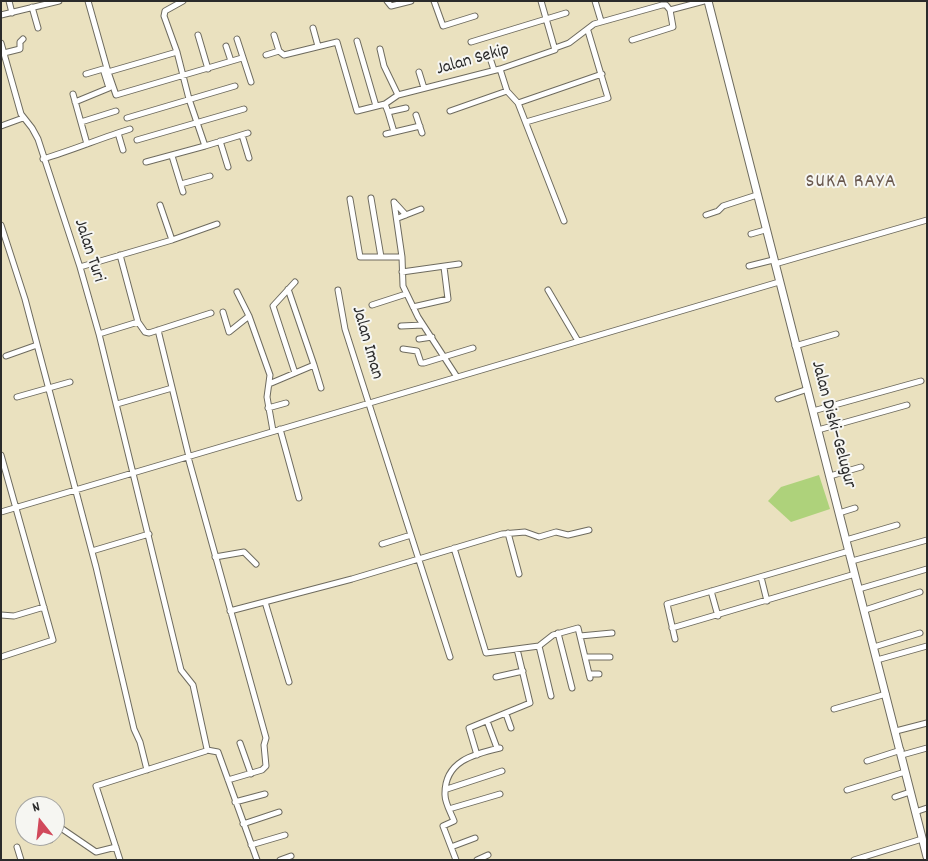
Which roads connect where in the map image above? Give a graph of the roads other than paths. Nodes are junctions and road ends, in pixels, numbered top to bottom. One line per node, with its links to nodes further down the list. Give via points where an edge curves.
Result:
1 (9, 1): 16 (street)
2 (22, 1): 14 (street)
3 (58, 1): 12 (street)
4 (88, 1): 47 (street)
5 (183, 1): 40 (street, via 165,12 164,16)
6 (387, 1): 7 (street, via 391,6)
7 (411, 1)
8 (434, 1): 19 (street, via 443,26)
9 (541, 1): 20 (street)
10 (596, 1): 21 (street)
11 (706, 1): 15 (street); 95 (main road, Jalan Diski–Gelugur)
12 (41, 3): 13 (street)
13 (32, 8): 14 (street); 22 (street)
14 (24, 9): 16 (street)
15 (670, 10): 21 (street, via 662,5); 29 (street, via 674,27)
16 (12, 13): 18 (street)
17 (566, 13): 20 (street)
18 (1, 15)
19 (475, 16)
20 (546, 18): 31 (street); 36 (street)
21 (601, 21): 24 (street, Jalan Sekip)
22 (38, 28)
23 (313, 28): 35 (street)
24 (588, 31): 36 (street, Jalan Sekip); 51 (street)
25 (198, 35): 46 (street)
26 (274, 35): 38 (street)
27 (23, 39): 41 (street, via 20,49)
28 (237, 39): 44 (street)
29 (632, 40)
30 (357, 41): 63 (street)
31 (471, 42)
32 (1, 43): 41 (street, Jalan Turi)
33 (298, 44): 39 (street)
34 (226, 46): 45 (street)
35 (318, 46): 39 (street); 63 (street, via 338,43 357,111)
36 (555, 48): 48 (street, Jalan Sekip)
37 (380, 49): 58 (street)
38 (279, 51): 39 (street, via 284,55); 42 (street)
39 (300, 51)
40 (177, 52): 47 (street); 52 (street)
41 (4, 53): 70 (street, Jalan Turi)
42 (266, 55)
43 (489, 55): 48 (street)
44 (242, 58): 45 (street); 53 (street)
45 (231, 61): 46 (street)
46 (208, 69): 52 (street)
47 (106, 70): 50 (street); 52 (street, via 116,96); 60 (street, via 108,90)
48 (497, 70): 55 (street, Jalan Sekip); 56 (street)
49 (419, 72): 55 (street)
50 (86, 74)
51 (602, 74): 61 (street); 74 (street, via 608,98)
52 (183, 76): 59 (street)
53 (250, 82)
54 (235, 86): 59 (street)
55 (424, 88): 58 (street, Jalan Sekip)
56 (508, 91): 61 (street); 67 (street)
57 (73, 94): 60 (street)
58 (398, 95): 62 (street, Jalan Sekip)
59 (189, 100): 71 (street); 73 (street)
60 (76, 102): 72 (street)
61 (518, 103): 74 (street)
62 (385, 104): 63 (street); 68 (street)
63 (376, 106)
64 (406, 108): 68 (street)
65 (244, 109): 73 (street)
66 (116, 111): 72 (street)
67 (450, 111)
68 (388, 112): 78 (street)
69 (416, 116): 76 (street)
70 (23, 118): 75 (street); 89 (street, Jalan Turi, via 32,128)
71 (127, 118)
72 (81, 122): 84 (street)
73 (198, 122): 82 (street); 85 (street)
74 (526, 122): 104 (street)
75 (1, 126)
76 (420, 126): 78 (street); 80 (street)
77 (130, 129): 79 (street)
78 (394, 132): 81 (street)
79 (118, 133): 84 (street); 86 (street)
80 (422, 133)
81 (386, 134)
82 (137, 140)
83 (220, 141): 85 (street); 88 (street, via 245,134); 91 (street)
84 (87, 144): 89 (street)
85 (205, 146): 87 (street)
86 (123, 150)
87 (172, 156): 90 (street); 93 (street)
88 (249, 158)
89 (44, 159): 118 (street, Jalan Turi)
90 (146, 162)
91 (228, 167)
92 (210, 176): 93 (street)
93 (181, 184): 94 (street)
94 (183, 192)
95 (757, 195): 101 (street); 107 (main road, Jalan Diski–Gelugur)
96 (371, 198): 111 (street)
97 (350, 199): 112 (street)
98 (160, 205): 109 (street)
99 (421, 208): 100 (street)
100 (406, 215): 102 (street); 102 (street, via 394,202)
101 (706, 215)
102 (398, 218): 114 (street)
103 (927, 220): 115 (street)
104 (564, 221)
105 (218, 224): 109 (street)
106 (1, 225): 142 (street)
107 (765, 230): 108 (street); 115 (main road, Jalan Diski–Gelugur)
108 (751, 234)
109 (172, 240): 110 (street)
110 (120, 255): 118 (street); 133 (street)
111 (381, 256): 112 (street); 114 (street)
112 (360, 257): 113 (street)
113 (352, 258)
114 (402, 258): 120 (street)
115 (774, 262): 117 (street); 122 (main road, Jalan Diski–Gelugur)
116 (459, 264): 119 (street)
117 (749, 266)
118 (80, 267): 137 (street, Jalan Turi)
119 (444, 267): 120 (street); 129 (street, via 447,300)
120 (402, 272): 127 (street)
121 (294, 282): 123 (street)
122 (779, 282): 141 (street); 143 (main road, Jalan Diski–Gelugur)
123 (288, 289): 148 (street); 149 (street, via 273,306)
124 (338, 290): 160 (street, Jalan Iman, via 345,329)
125 (548, 290): 141 (street)
126 (237, 292): 132 (street)
127 (406, 294): 128 (street); 129 (street)
128 (372, 305)
129 (413, 308): 134 (street)
130 (223, 312): 132 (street, via 229,332)
131 (211, 313): 136 (street)
132 (249, 316): 153 (street, via 270,375)
133 (138, 322): 136 (street, via 147,333); 137 (street)
134 (423, 324): 135 (street); 139 (street)
135 (401, 326)
136 (158, 330): 155 (street)
137 (99, 334): 162 (street, Jalan Turi)
138 (836, 334): 143 (street)
139 (432, 337): 140 (street); 147 (street)
140 (420, 339)
141 (578, 342): 150 (street)
142 (37, 345): 146 (street); 154 (street)
143 (795, 346): 157 (main road, Jalan Diski–Gelugur)
144 (473, 348): 147 (street)
145 (403, 349): 147 (street, via 417,350 422,363)
146 (6, 356)
147 (445, 357): 150 (street)
148 (314, 365): 149 (street); 156 (street)
149 (295, 373): 153 (street)
150 (457, 377): 160 (street)
151 (921, 381): 165 (street)
152 (70, 382): 154 (street)
153 (269, 384): 164 (street)
154 (49, 388): 158 (street); 174 (street)
155 (172, 388): 162 (street); 170 (street)
156 (321, 388)
157 (808, 390): 159 (street); 165 (main road, Jalan Diski–Gelugur)
158 (17, 398)
159 (778, 399)
160 (369, 402): 166 (street); 184 (street, Jalan Iman)
161 (286, 403): 164 (street)
162 (117, 404): 172 (street, Jalan Turi)
163 (907, 405): 167 (street)
164 (268, 408): 168 (street)
165 (813, 411): 167 (main road, Jalan Diski–Gelugur)
166 (280, 429): 168 (street); 175 (street)
167 (818, 430): 173 (main road, Jalan Diski–Gelugur)
168 (273, 431): 170 (street)
169 (1, 455): 176 (street)
170 (188, 457): 172 (street); 191 (street)
171 (861, 467): 173 (street)
172 (134, 473): 174 (street); 183 (street, Jalan Turi)
173 (830, 476): 179 (main road, Jalan Diski–Gelugur)
174 (75, 490): 176 (street); 189 (street)
175 (299, 498)
176 (16, 507): 178 (street); 204 (street)
177 (855, 508): 179 (street)
178 (1, 512)
179 (839, 513): 185 (main road, Jalan Diski–Gelugur)
180 (897, 525): 185 (street)
181 (589, 530): 182 (street, via 568,535 556,532 539,537 525,532)
182 (508, 533): 188 (street); 196 (street)
183 (149, 534): 189 (street); 239 (street, Jalan Turi, via 181,670 193,685)
184 (411, 535): 187 (street); 192 (street, Jalan Iman)
185 (846, 540): 190 (main road, Jalan Diski–Gelugur)
186 (927, 540): 193 (street)
187 (382, 544)
188 (454, 548): 192 (street); 218 (street, via 486,653)
189 (92, 551): 243 (street, via 134,729)
190 (849, 551): 193 (main road, Jalan Diski–Gelugur); 198 (street)
191 (215, 557): 194 (street, via 244,552); 206 (street)
192 (419, 560): 203 (street); 220 (street, Jalan Iman)
193 (852, 561): 197 (main road, Jalan Diski–Gelugur)
194 (256, 564)
195 (927, 569): 199 (street)
196 (519, 574)
197 (855, 574): 199 (main road, Jalan Diski–Gelugur); 202 (street)
198 (761, 577): 200 (street); 202 (street)
199 (859, 589): 205 (main road, Jalan Diski–Gelugur)
200 (711, 592): 208 (street); 209 (street, via 667,604)
201 (920, 592): 205 (street)
202 (767, 601): 208 (street)
203 (265, 602): 206 (street); 227 (street)
204 (44, 607): 207 (street, via 14,616); 219 (street, via 53,640)
205 (865, 610): 217 (main road, Jalan Diski–Gelugur)
206 (230, 612): 246 (street, via 266,738 266,766)
207 (1, 615)
208 (718, 616): 209 (street)
209 (672, 628): 214 (street)
210 (558, 633): 213 (street, via 578,628); 215 (street); 228 (street)
211 (612, 633): 213 (street)
212 (920, 633): 217 (street)
213 (580, 636): 222 (street)
214 (675, 639)
215 (539, 646): 218 (street); 230 (street)
216 (927, 646): 223 (street)
217 (874, 647): 223 (main road, Jalan Diski–Gelugur)
218 (517, 649): 224 (street)
219 (1, 656)
220 (450, 657)
221 (610, 657): 222 (street)
222 (585, 658): 225 (street, via 589,676)
223 (876, 660): 229 (main road, Jalan Diski–Gelugur)
224 (523, 671): 226 (street); 232 (street, via 530,703)
225 (599, 674)
226 (496, 677)
227 (289, 682)
228 (572, 688)
229 (886, 694): 231 (street); 236 (main road, Jalan Diski–Gelugur)
230 (552, 696)
231 (834, 709)
232 (506, 714): 233 (street); 235 (street)
233 (487, 721): 241 (street, via 469,728); 241 (street, via 498,748)
234 (927, 723): 236 (street)
235 (510, 728)
236 (896, 732): 240 (main road, Jalan Diski–Gelugur)
237 (240, 743): 246 (street)
238 (927, 748): 240 (street)
239 (207, 750): 243 (street); 247 (street, via 218,752)
240 (901, 752): 242 (street); 245 (main road, Jalan Diski–Gelugur)
241 (477, 755): 248 (street, via 460,761 451,771)
242 (867, 761)
243 (148, 770): 265 (street, via 96,786)
244 (502, 771): 248 (street)
245 (905, 772): 249 (street); 250 (main road, Jalan Diski–Gelugur)
246 (251, 774): 247 (street)
247 (228, 780): 254 (street)
248 (447, 789): 255 (street, via 445,794)
249 (847, 790)
250 (910, 792): 253 (street); 258 (main road, Jalan Diski–Gelugur)
251 (265, 794): 254 (street)
252 (500, 794): 255 (street)
253 (895, 797)
254 (235, 802): 259 (street)
255 (449, 808): 267 (street, via 454,821 443,826)
256 (927, 808): 258 (street)
257 (278, 812): 259 (street)
258 (915, 812): 263 (main road, Jalan Diski–Gelugur)
259 (243, 824): 264 (street)
260 (65, 831): 268 (street)
261 (286, 835): 264 (street)
262 (475, 838): 267 (street)
263 (922, 840): 271 (main road, Jalan Diski–Gelugur); 272 (street)
264 (251, 845): 276 (street)
265 (116, 846): 268 (street); 275 (street)
266 (17, 847): 273 (street)
267 (451, 847): 278 (street)
268 (94, 851): 274 (street)
269 (488, 855): 279 (street)
270 (291, 856): 277 (street)
271 (927, 857)
272 (858, 859)
273 (21, 860)
274 (96, 860)
275 (120, 860)
276 (257, 860)
277 (280, 860)
278 (456, 860)
279 (477, 860)

